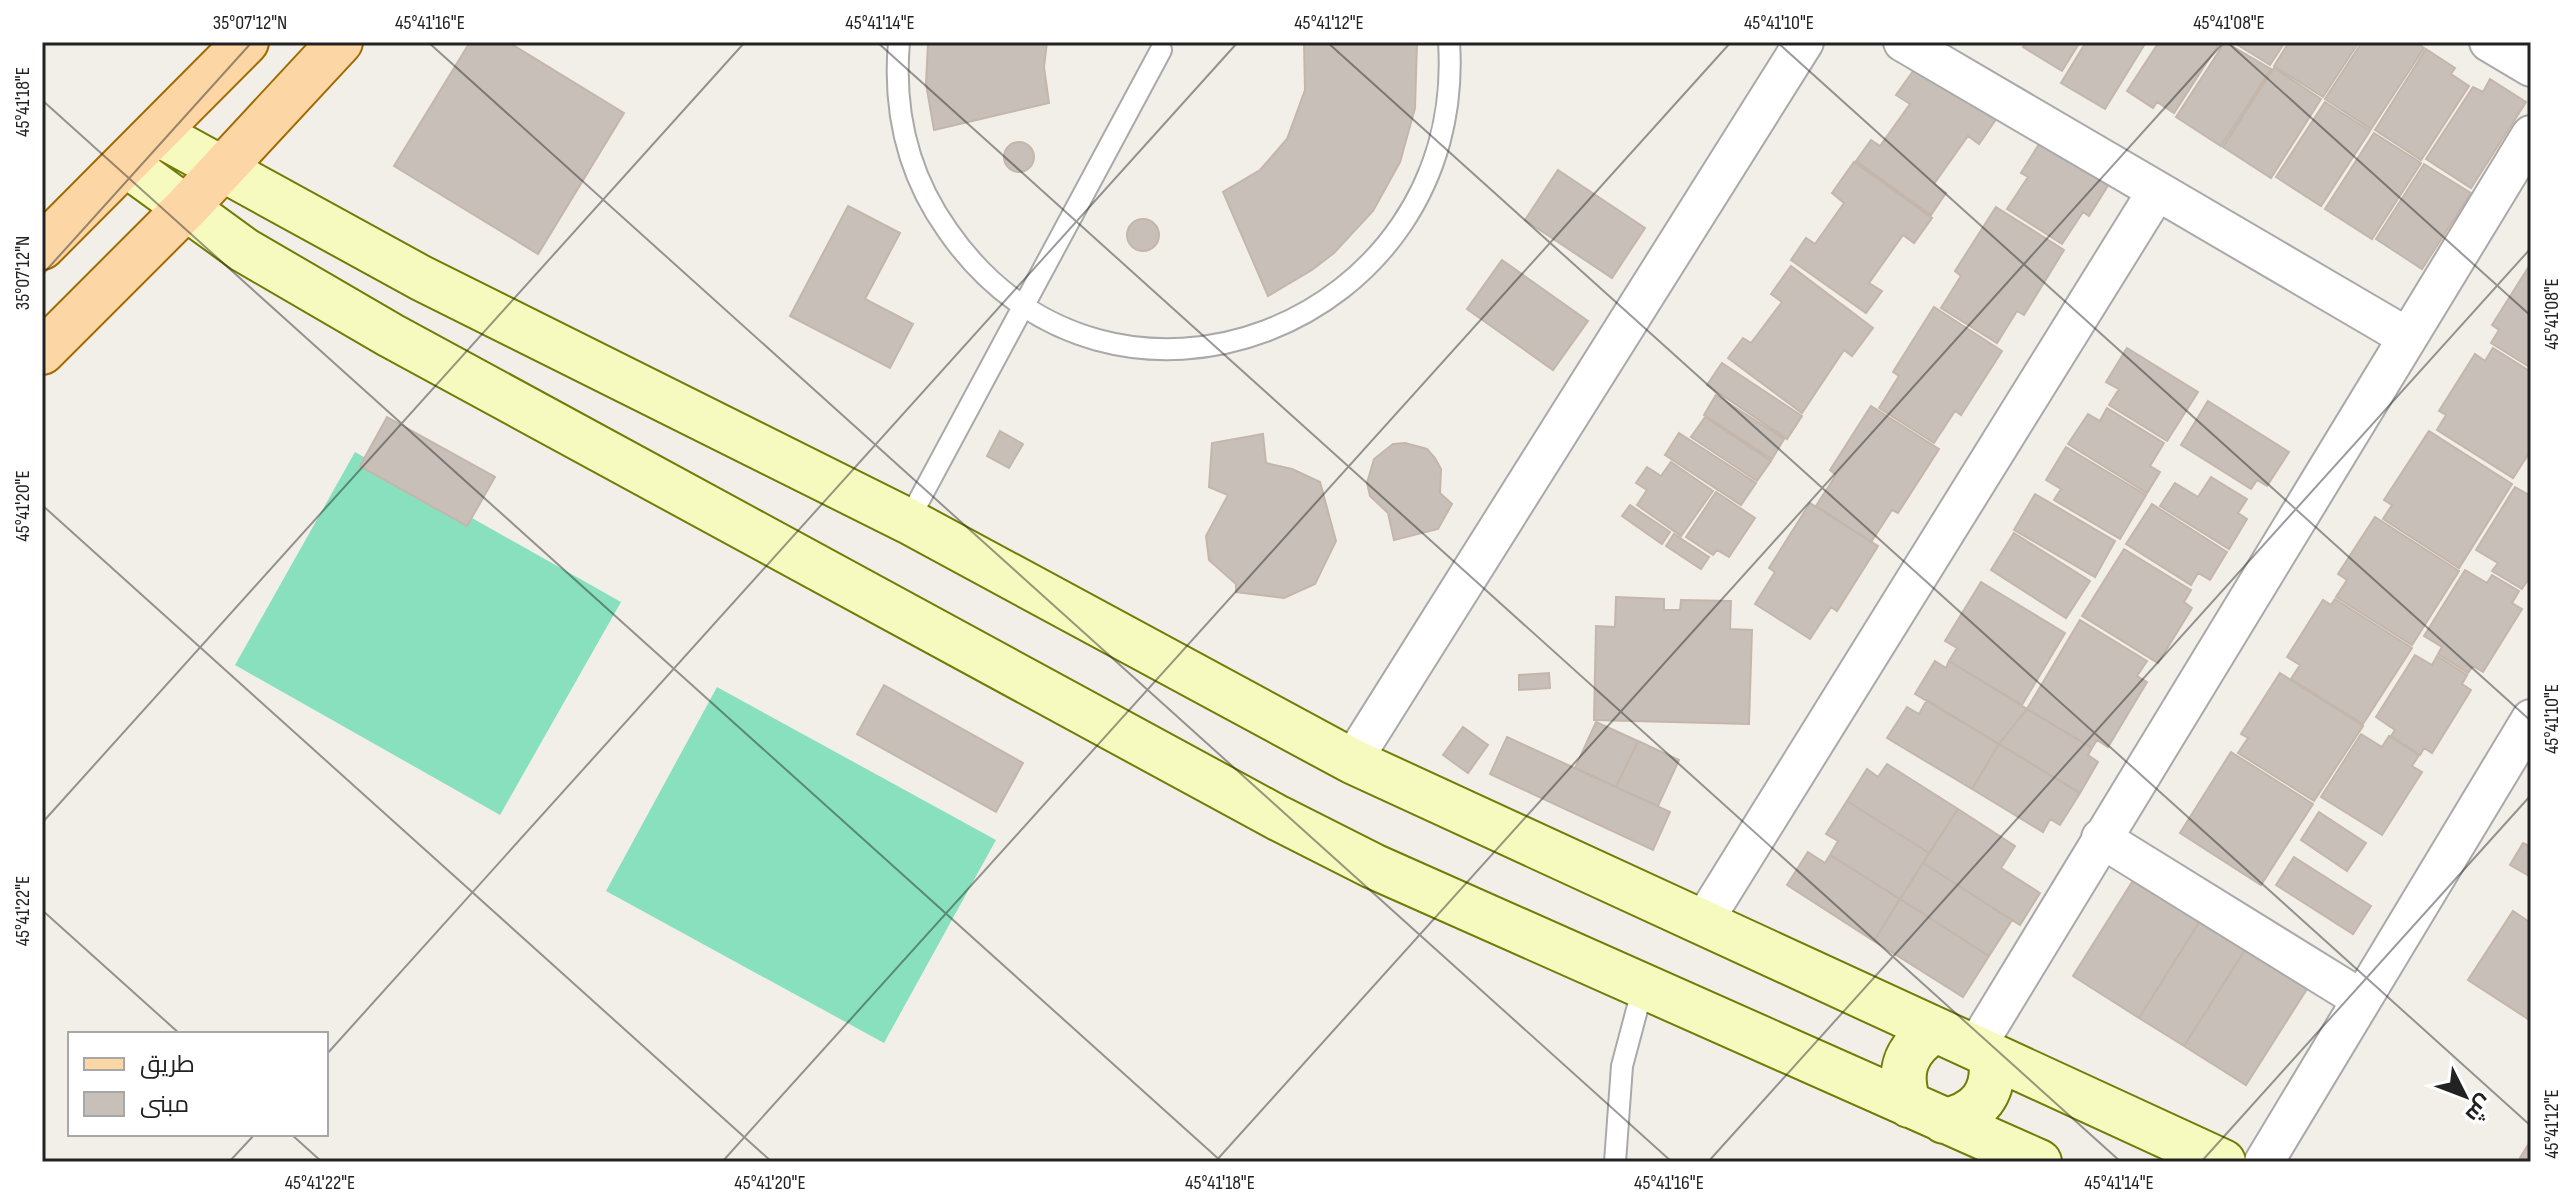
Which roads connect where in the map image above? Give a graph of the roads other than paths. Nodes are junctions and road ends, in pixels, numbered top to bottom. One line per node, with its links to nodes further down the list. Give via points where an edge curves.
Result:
1 (246, 42): 10 (main road)
2 (340, 42): 13 (main road)
3 (899, 42): 18 (lane, via 898,98 922,188 974,265)
4 (1449, 42): 18 (lane, via 1448,108 1429,177 1393,239 1317,308 1261,334 1169,348 1107,341)
5 (1804, 42): 24 (street)
6 (1903, 42): 14 (street)
7 (2489, 42): 9 (street)
8 (1161, 50): 18 (lane)
9 (2531, 67)
10 (157, 133): 12 (main road); 13 (main road)
11 (2525, 158): 20 (street)
12 (126, 164): 15 (main road); 16 (main road)
13 (222, 169): 15 (main road); 17 (main road)
14 (2157, 191): 20 (street); 26 (street)
15 (186, 208): 19 (main road, via 244,250); 21 (main road)
16 (42, 247)
17 (421, 278): 19 (main road); 22 (main road)
18 (1022, 304): 22 (lane)
19 (390, 335): 27 (main road, via 1278,818)
20 (2407, 337): 25 (street)
21 (42, 352)
22 (908, 521): 24 (main road)
23 (2531, 719): 28 (street)
24 (1352, 761): 26 (main road)
25 (2101, 838): 28 (street); 30 (street)
26 (1703, 922): 29 (main road)
27 (1643, 987): 31 (main road); 32 (lane, via 1622,1066)
28 (2361, 999): 35 (street)
29 (1934, 1031): 30 (main road); 31 (main road, via 1914,1047 1903,1070 1903,1088)
30 (1983, 1054): 31 (main road, via 1994,1075 1978,1108 1962,1117); 34 (main road)
31 (1926, 1113): 33 (main road)
32 (1615, 1162)
33 (2039, 1162)
34 (2223, 1162)
35 (2264, 1162)

